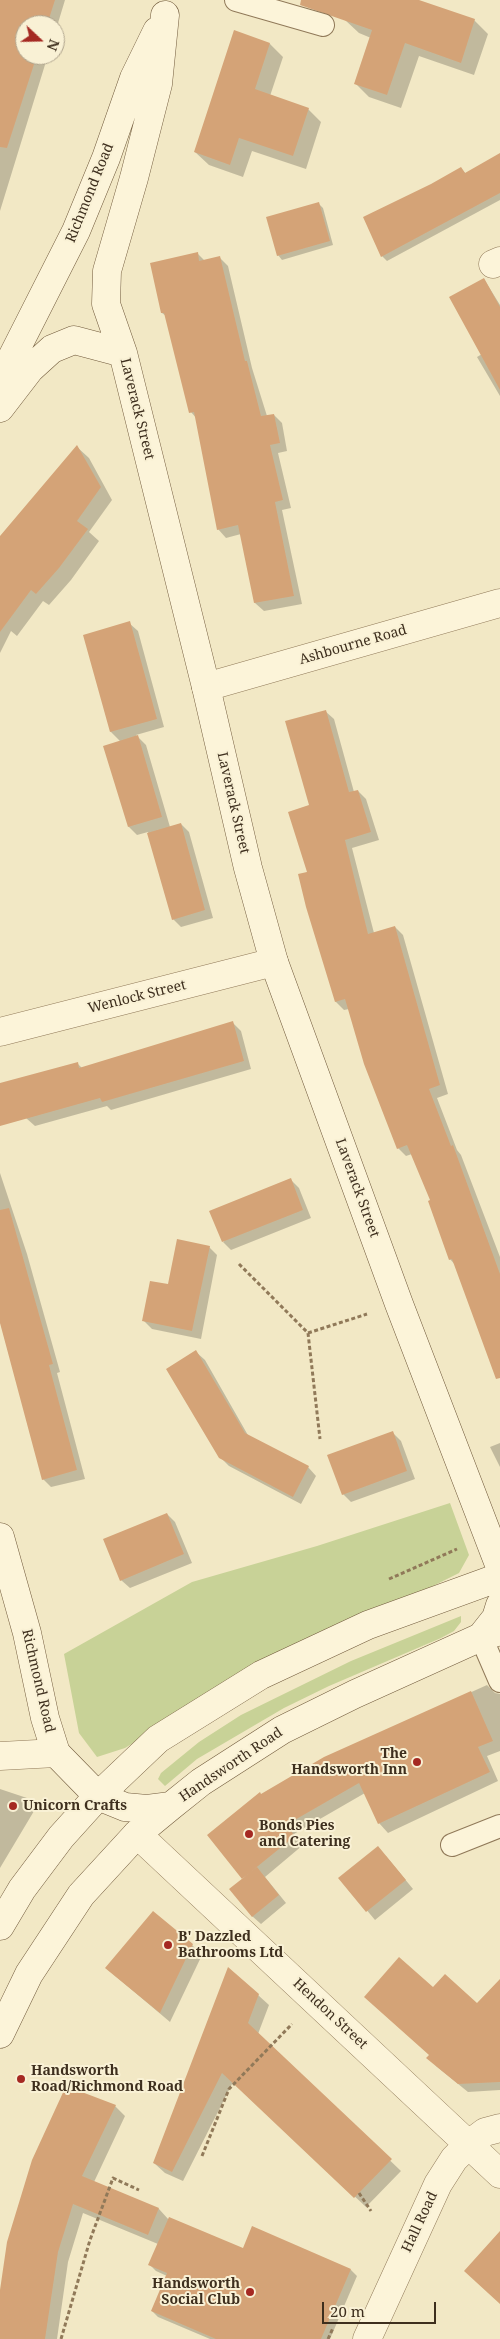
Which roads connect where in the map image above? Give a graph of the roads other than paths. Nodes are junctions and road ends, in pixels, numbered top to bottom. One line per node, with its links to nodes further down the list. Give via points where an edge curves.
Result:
1 (236, 0): 3 (lane)
2 (168, 8): 4 (main road, Laverack Street, via 158,84 107,271 106,304); 5 (main road, Richmond Road, via 134,78 76,231)
3 (324, 25)
4 (123, 353): 6 (main road, via 74,340 52,348 30,369); 8 (main road, Laverack Street)
5 (0, 381)
6 (0, 408)
7 (500, 603): 8 (main road, Ashbourne Road)
8 (206, 687): 9 (main road, Laverack Street, via 248,868)
9 (274, 962): 10 (main road, Wenlock Street); 12 (main road, Laverack Street, via 399,1304)
10 (0, 1032)
11 (0, 1537): 17 (main road, Richmond Road, via 27,1633 44,1718)
12 (500, 1567)
13 (500, 1577): 19 (main road, via 368,1624 261,1675 158,1739)
14 (500, 1605): 15 (main road)
15 (491, 1634): 16 (lane); 20 (main road, Handsworth Road, via 282,1730 201,1782)
16 (500, 1682)
17 (56, 1753): 18 (main road); 19 (main road, Richmond Road)
18 (0, 1756)
19 (98, 1796): 20 (main road, Richmond Road, via 125,1807); 24 (main road, via 41,1862)
20 (171, 1806): 22 (main road, Handsworth Road)
21 (500, 1826): 23 (lane)
22 (137, 1834): 25 (main road, Handsworth Road, via 81,1895); 28 (main road, Hendon Street)
23 (452, 1845)
24 (0, 1926)
25 (6, 2005): 26 (main road, Handsworth Road)
26 (0, 2034)
27 (500, 2128): 28 (main road, Hall Road, via 486,2132)
28 (469, 2144): 29 (main road, Hendon Street); 30 (main road, Hall Road, via 454,2159 438,2184)
29 (500, 2174)
30 (367, 2339)

